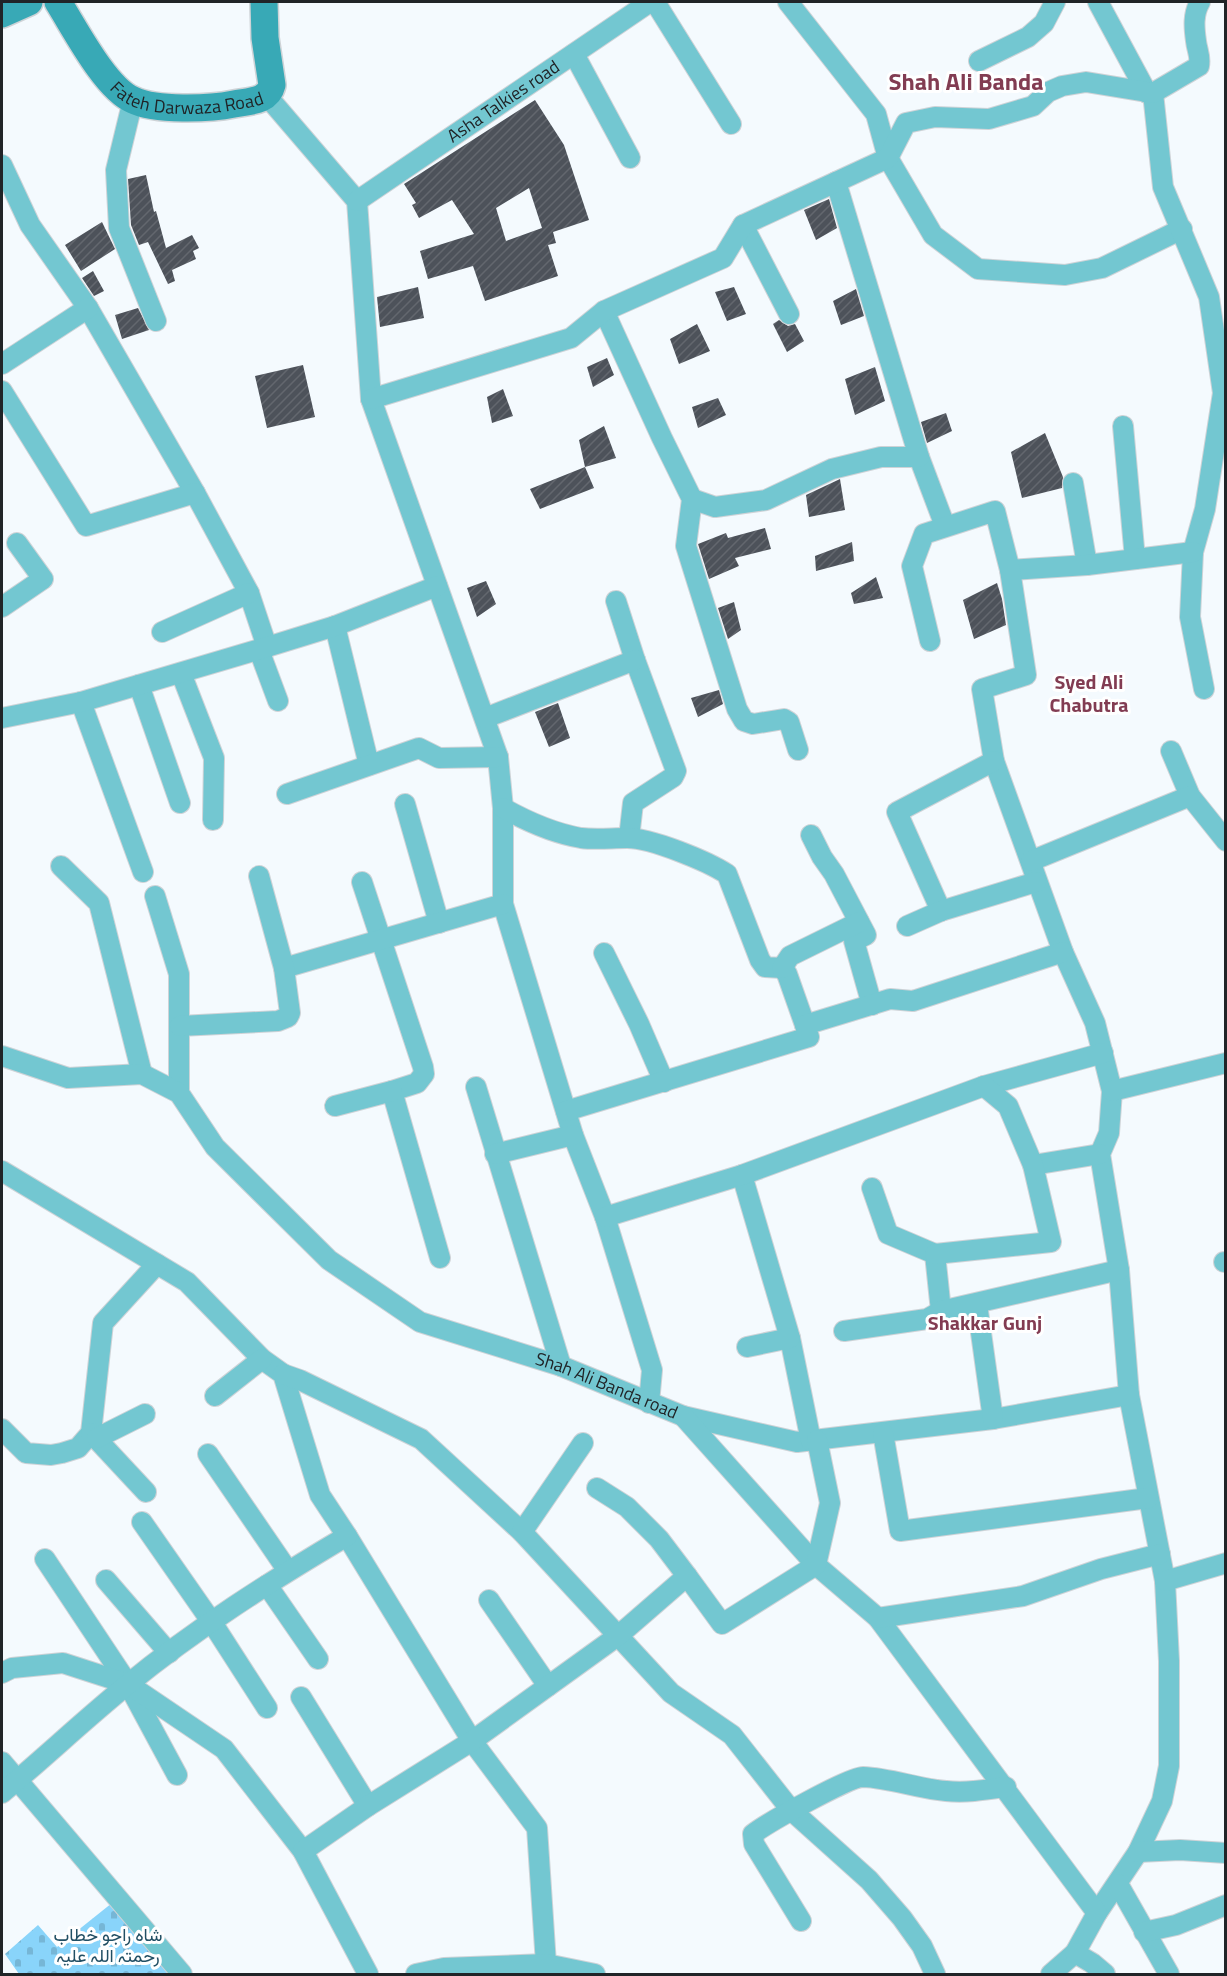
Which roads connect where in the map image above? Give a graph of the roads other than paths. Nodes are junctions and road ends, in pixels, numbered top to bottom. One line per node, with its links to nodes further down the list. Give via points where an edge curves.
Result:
1 (29, 2): 10 (main road)
2 (58, 2): 15 (main road, Fateh Darwaza Road, via 106,77)
3 (264, 2): 14 (main road, Fateh Darwaza Road, via 272,85)
4 (650, 2): 11 (street, Asha Talkies road)
5 (656, 2): 16 (street)
6 (788, 2): 18 (street, via 876,114)
7 (1055, 2): 12 (street, via 1044,23 1028,37)
8 (1098, 2): 13 (street)
9 (1200, 2): 13 (street, via 1194,13 1199,66)
10 (2, 14)
11 (574, 54): 17 (street); 21 (street, Asha Talkies road)
12 (980, 61)
13 (1150, 93): 18 (street, via 1086,82 1062,86 1033,105 989,119 934,117 906,123); 23 (street, via 1163,186)
14 (267, 96): 15 (main road, Fateh Darwaza Road, via 226,106 189,108); 21 (street)
15 (133, 100): 27 (street, via 117,170 119,228)
16 (731, 124)
17 (630, 158)
18 (888, 158): 20 (street); 23 (street, via 933,235 978,269 1065,275 1093,270)
19 (2, 165): 24 (street, via 30,225)
20 (836, 182): 22 (street); 33 (street)
21 (357, 201): 31 (street)
22 (743, 225): 25 (street, via 723,258); 26 (street)
23 (1182, 229): 30 (street, via 1209,297)
24 (88, 308): 28 (street); 35 (street)
25 (604, 311): 31 (street, via 571,338); 36 (street)
26 (789, 314)
27 (156, 321)
28 (2, 364)
29 (2, 391): 35 (street, via 86,526)
30 (1224, 394): 39 (street, via 1205,509)
31 (371, 399): 43 (street)
32 (1123, 426): 40 (street)
33 (919, 457): 36 (street, via 881,457 832,469 766,500 715,507); 37 (street)
34 (1073, 483): 41 (street)
35 (195, 494): 44 (street)
36 (692, 499): 59 (street, via 686,546 737,709 744,721 753,724 784,719 789,722)
37 (945, 526): 42 (street, via 995,511); 49 (street, via 924,534 912,566)
38 (17, 543): 46 (street, via 43,579)
39 (1193, 552): 40 (street); 54 (street, via 1190,617)
40 (1135, 559): 41 (street)
41 (1087, 565): 42 (street)
42 (1010, 570): 62 (street, via 1026,675 982,689)
43 (437, 586): 47 (street); 58 (street)
44 (249, 593): 48 (street); 50 (street)
45 (616, 601): 51 (street)
46 (2, 607)
47 (335, 626): 50 (street); 63 (street)
48 (162, 632)
49 (930, 641)
50 (263, 649): 52 (street); 55 (street)
51 (635, 660): 58 (street); 71 (street, via 676,773 633,803)
52 (181, 673): 53 (street); 69 (street, via 214,758)
53 (139, 685): 56 (street); 66 (street)
54 (1204, 689)
55 (278, 701)
56 (81, 702): 57 (street); 75 (street)
57 (2, 718)
58 (485, 718): 61 (street)
59 (798, 750)
60 (1171, 751): 65 (street)
61 (498, 757): 63 (street, via 439,758 419,748); 68 (street)
62 (994, 761): 73 (street); 81 (street, via 897,812)
63 (369, 765): 64 (street)
64 (287, 794)
65 (1190, 796): 72 (street); 73 (street)
66 (180, 803)
67 (405, 804): 83 (street)
68 (503, 808): 71 (street, via 542,828 564,834 606,840); 80 (street)
69 (213, 820)
70 (811, 835): 82 (street)
71 (629, 838): 89 (street, via 675,850 727,874 760,960 765,967)
72 (1226, 841)
73 (1031, 861): 78 (street)
74 (61, 866): 96 (street, via 99,903)
75 (143, 872)
76 (259, 876): 88 (street)
77 (362, 882): 85 (street)
78 (1036, 882): 81 (street); 87 (street)
79 (155, 896): 92 (street, via 179,974)
80 (503, 904): 83 (street); 104 (street)
81 (941, 911): 84 (street)
82 (859, 922): 89 (street, via 790,956); 90 (street, via 866,935 854,941)
83 (439, 923): 85 (street)
84 (907, 926)
85 (382, 940): 88 (street); 100 (street, via 424,1074 417,1083)
86 (604, 952): 97 (street)
87 (1063, 952): 90 (street, via 914,1001 890,999); 93 (street, via 1095,1023)
88 (284, 968): 92 (street, via 290,1008 284,1020)
89 (782, 968): 91 (street)
90 (872, 1005): 91 (street)
91 (805, 1025): 97 (street, via 809,1037)
92 (180, 1026): 102 (street)
93 (1103, 1053): 98 (street); 101 (street)
94 (2, 1056): 96 (street, via 68,1078)
95 (1226, 1063): 101 (street)
96 (142, 1074): 102 (street)
97 (664, 1082): 104 (street)
98 (984, 1086): 108 (street, via 1008,1106); 110 (street)
99 (476, 1087): 106 (street)
100 (392, 1091): 103 (street); 114 (street)
101 (1112, 1091): 107 (street, via 1109,1133)
102 (178, 1093): 123 (street, Shah Ali Banda road, via 215,1147 329,1260 420,1322)
103 (335, 1106)
104 (566, 1111): 105 (street)
105 (573, 1135): 106 (street); 112 (street)
106 (495, 1154): 123 (street)
107 (1100, 1154): 108 (street); 116 (street)
108 (1033, 1164): 113 (street, via 1050,1242)
109 (2, 1171): 115 (street)
110 (742, 1175): 112 (street); 120 (street)
111 (872, 1188): 113 (street, via 888,1234)
112 (605, 1217): 127 (street, via 652,1370)
113 (934, 1254): 118 (street)
114 (440, 1258)
115 (157, 1263): 122 (street, via 187,1282); 133 (street, via 103,1323)
116 (1119, 1270): 117 (street); 125 (street)
117 (977, 1304): 118 (street); 130 (street)
118 (941, 1311): 119 (street, via 927,1320)
119 (844, 1331)
120 (790, 1338): 121 (street); 134 (street)
121 (747, 1347)
122 (262, 1359): 124 (street); 126 (street)
123 (561, 1366): 127 (street, Shah Ali Banda road)
124 (283, 1374): 141 (street, via 421,1439); 142 (street, via 320,1495)
125 (1129, 1395): 130 (street, Shah Ali Banda road); 139 (street)
126 (215, 1396)
127 (649, 1403): 129 (street, Shah Ali Banda road)
128 (145, 1414): 133 (street)
129 (683, 1416): 134 (street, Shah Ali Banda road, via 797,1442); 146 (street)
130 (993, 1419): 132 (street, Shah Ali Banda road)
131 (2, 1429): 133 (street, via 26,1453 51,1455 78,1448)
132 (883, 1433): 134 (street, Shah Ali Banda road); 139 (street, via 900,1531)
133 (94, 1436): 138 (street)
134 (814, 1440): 146 (street, via 830,1503)
135 (583, 1443): 141 (street)
136 (208, 1454): 147 (street)
137 (597, 1488): 148 (street, via 627,1507 659,1539)
138 (146, 1492)
139 (1148, 1498): 143 (street)
140 (142, 1522): 154 (street)
141 (522, 1532): 155 (street)
142 (347, 1536): 147 (street); 163 (street)
143 (1160, 1554): 150 (street); 153 (street, via 1023,1596)
144 (45, 1559): 159 (street)
145 (1226, 1563): 150 (street)
146 (816, 1565): 148 (street, via 722,1624); 153 (street)
147 (288, 1571): 151 (street)
148 (687, 1576): 155 (street)
149 (105, 1580): 156 (street)
150 (1165, 1581): 172 (street, via 1169,1766 1162,1801)
151 (267, 1585): 154 (street); 157 (street)
152 (489, 1600): 160 (street)
153 (878, 1618): 167 (street)
154 (211, 1621): 156 (street); 162 (street)
155 (619, 1635): 160 (street); 170 (street, via 671,1694 732,1735)
156 (169, 1653): 159 (street)
157 (318, 1659)
158 (2, 1673): 159 (street, via 12,1668 63,1664)
159 (128, 1684): 165 (street); 166 (street); 171 (street, via 224,1749)
160 (548, 1686): 163 (street)
161 (301, 1697): 169 (street)
162 (267, 1708)
163 (472, 1741): 169 (street); 180 (street, via 537,1828)
164 (2, 1762): 166 (street)
165 (177, 1775)
166 (17, 1780): 168 (street); 181 (street)
167 (1006, 1787): 170 (street, via 944,1791 861,1777); 176 (street)
168 (2, 1793)
169 (369, 1806): 171 (street)
170 (791, 1810): 177 (street, via 753,1834 754,1844); 185 (street, via 869,1880 922,1946)
171 (303, 1851): 182 (street)
172 (1138, 1852): 173 (street); 174 (street)
173 (1226, 1853)
174 (1118, 1884): 176 (street); 178 (street)
175 (1226, 1905): 178 (street, via 1176,1925)
176 (1097, 1913): 179 (street)
177 (801, 1921)
178 (1144, 1932): 188 (street)
179 (1075, 1953): 186 (street); 187 (street)
180 (547, 1969): 183 (street, via 444,1968); 184 (street)
181 (182, 1974)
182 (368, 1974)
183 (416, 1974)
184 (595, 1974)
185 (935, 1974)
186 (1051, 1974)
187 (1105, 1974)
188 (1169, 1974)

